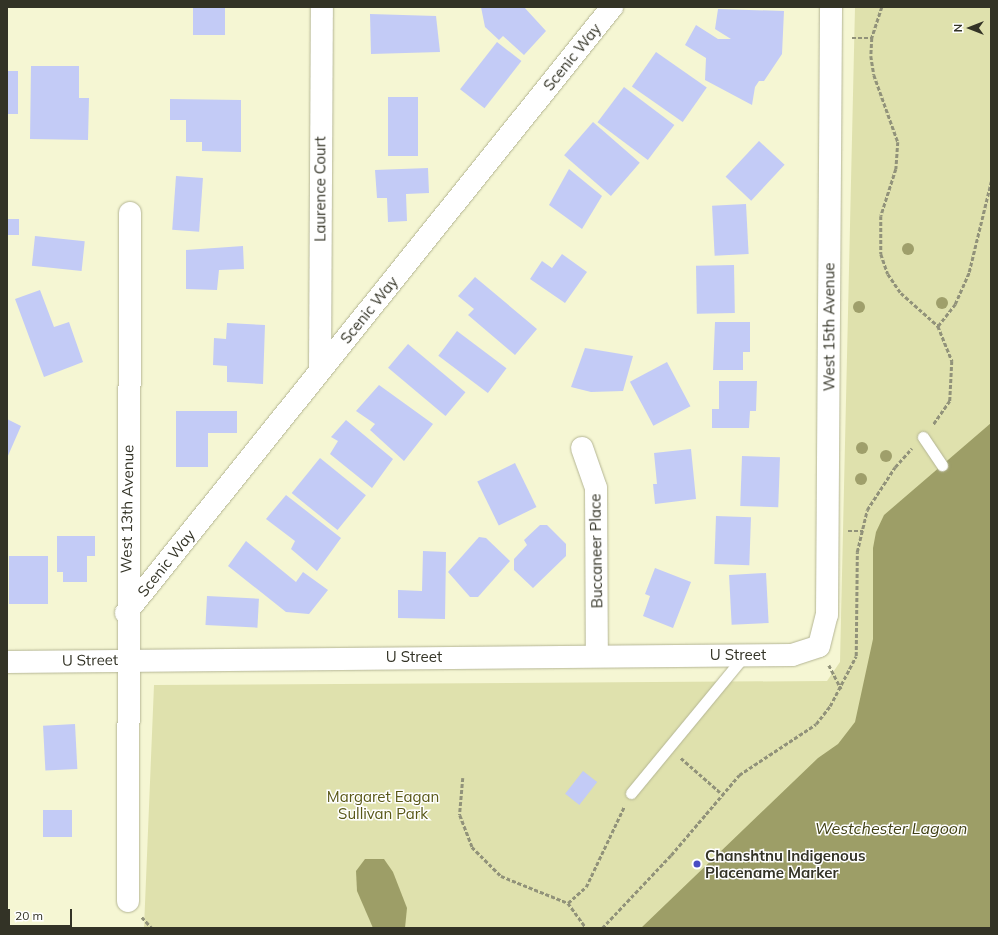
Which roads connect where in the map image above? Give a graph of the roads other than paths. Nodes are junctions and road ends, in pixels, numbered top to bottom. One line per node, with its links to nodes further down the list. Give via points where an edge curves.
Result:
1 (322, 7): 5 (street, Laurence Court)
2 (612, 7): 5 (street, Scenic Way)
3 (831, 7): 10 (street, West 15th Avenue, via 827,615)
4 (130, 213): 9 (street, West 13th Avenue)
5 (320, 370): 9 (street, Scenic Way)
6 (923, 437): 8 (lane)
7 (582, 448): 12 (street, Buccaneer Place, via 596,488)
8 (942, 465)
9 (126, 612): 13 (street, West 13th Avenue)
10 (819, 646): 11 (street, U Street, via 792,655)
11 (745, 655): 12 (street, U Street); 15 (lane)
12 (597, 656): 13 (street, U Street)
13 (126, 660): 14 (street, U Street); 16 (street, West 13th Avenue)
14 (7, 662)
15 (631, 793)
16 (128, 902)

